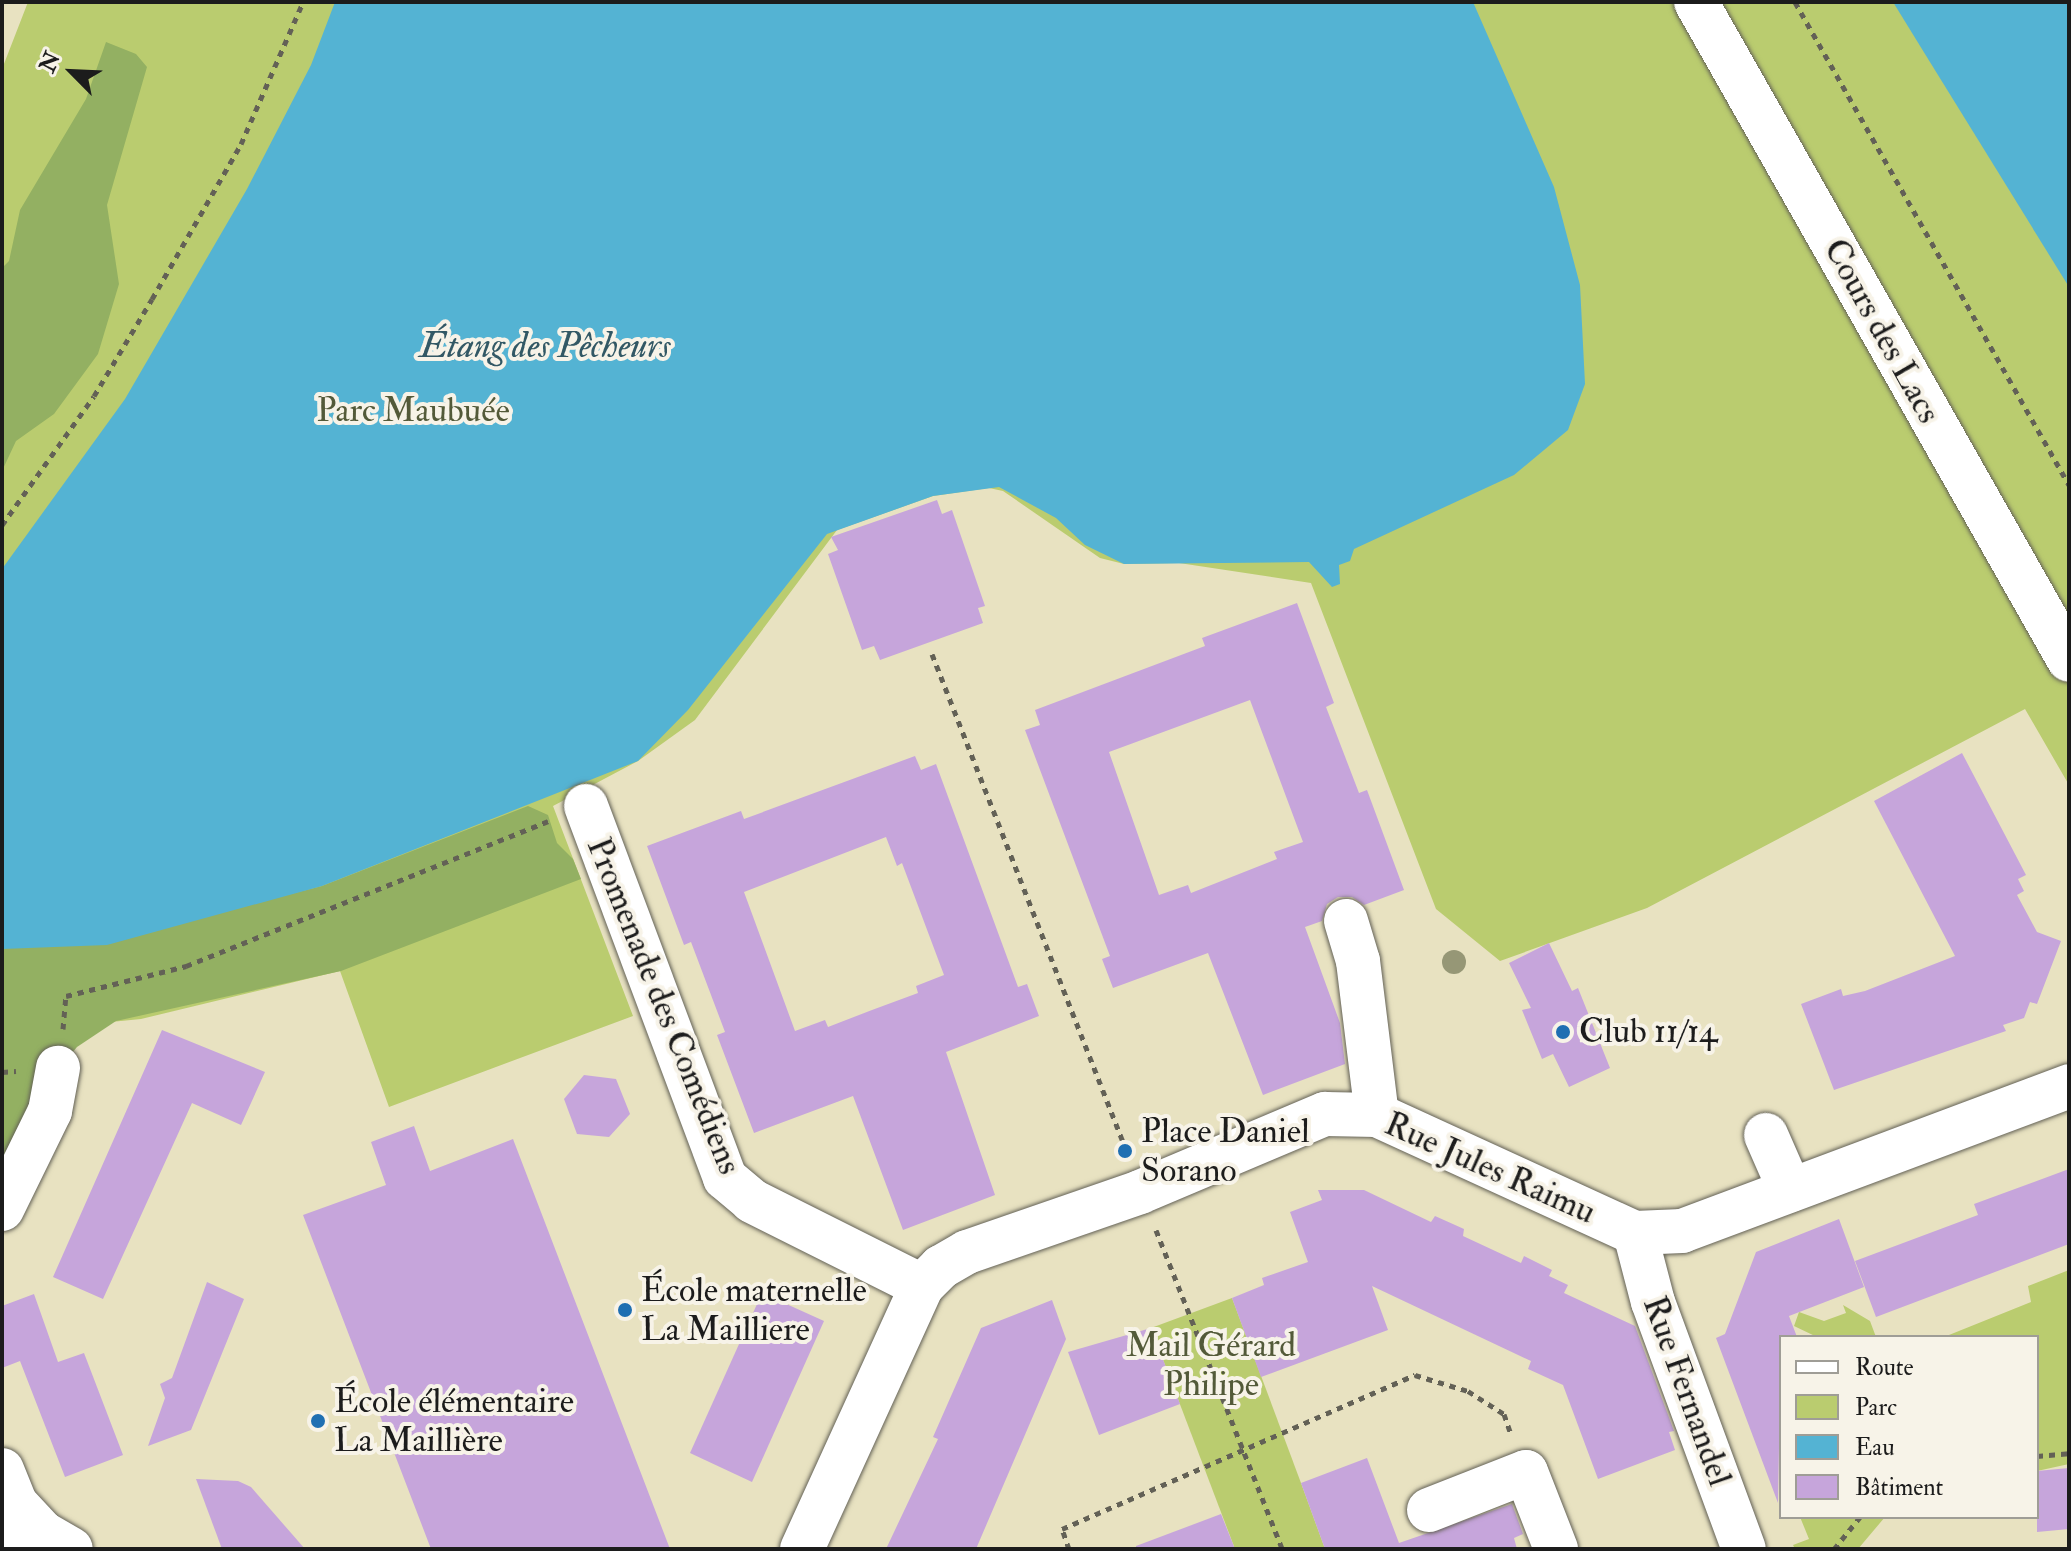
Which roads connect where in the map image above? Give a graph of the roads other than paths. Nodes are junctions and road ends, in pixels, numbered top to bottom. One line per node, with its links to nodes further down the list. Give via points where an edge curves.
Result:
1 (1696, 2): 2 (street, Cours des Lacs)
2 (2069, 660)
3 (586, 806): 12 (street, Promenade des Comédiens, via 725,1178 752,1201)
4 (1346, 921): 7 (street)
5 (58, 1068): 10 (street, via 50,1111)
6 (2069, 1086): 9 (street, Rue Jules Raimu)
7 (1388, 1098): 11 (street, Rue Jules Raimu); 12 (street, Rue Jules Raimu, via 1325,1114 1140,1192 967,1252)
8 (1766, 1135): 9 (street)
9 (1790, 1190): 11 (street, Rue Jules Raimu, via 1682,1231)
10 (2, 1209)
11 (1635, 1233): 16 (street, Rue Fernandel)
12 (922, 1286): 17 (street, Rue Jules Raimu)
13 (2, 1470): 15 (street)
14 (1429, 1510): 18 (street, via 1526,1472)
15 (39, 1543)
16 (1734, 1546)
17 (802, 1549)
18 (1556, 1549)

